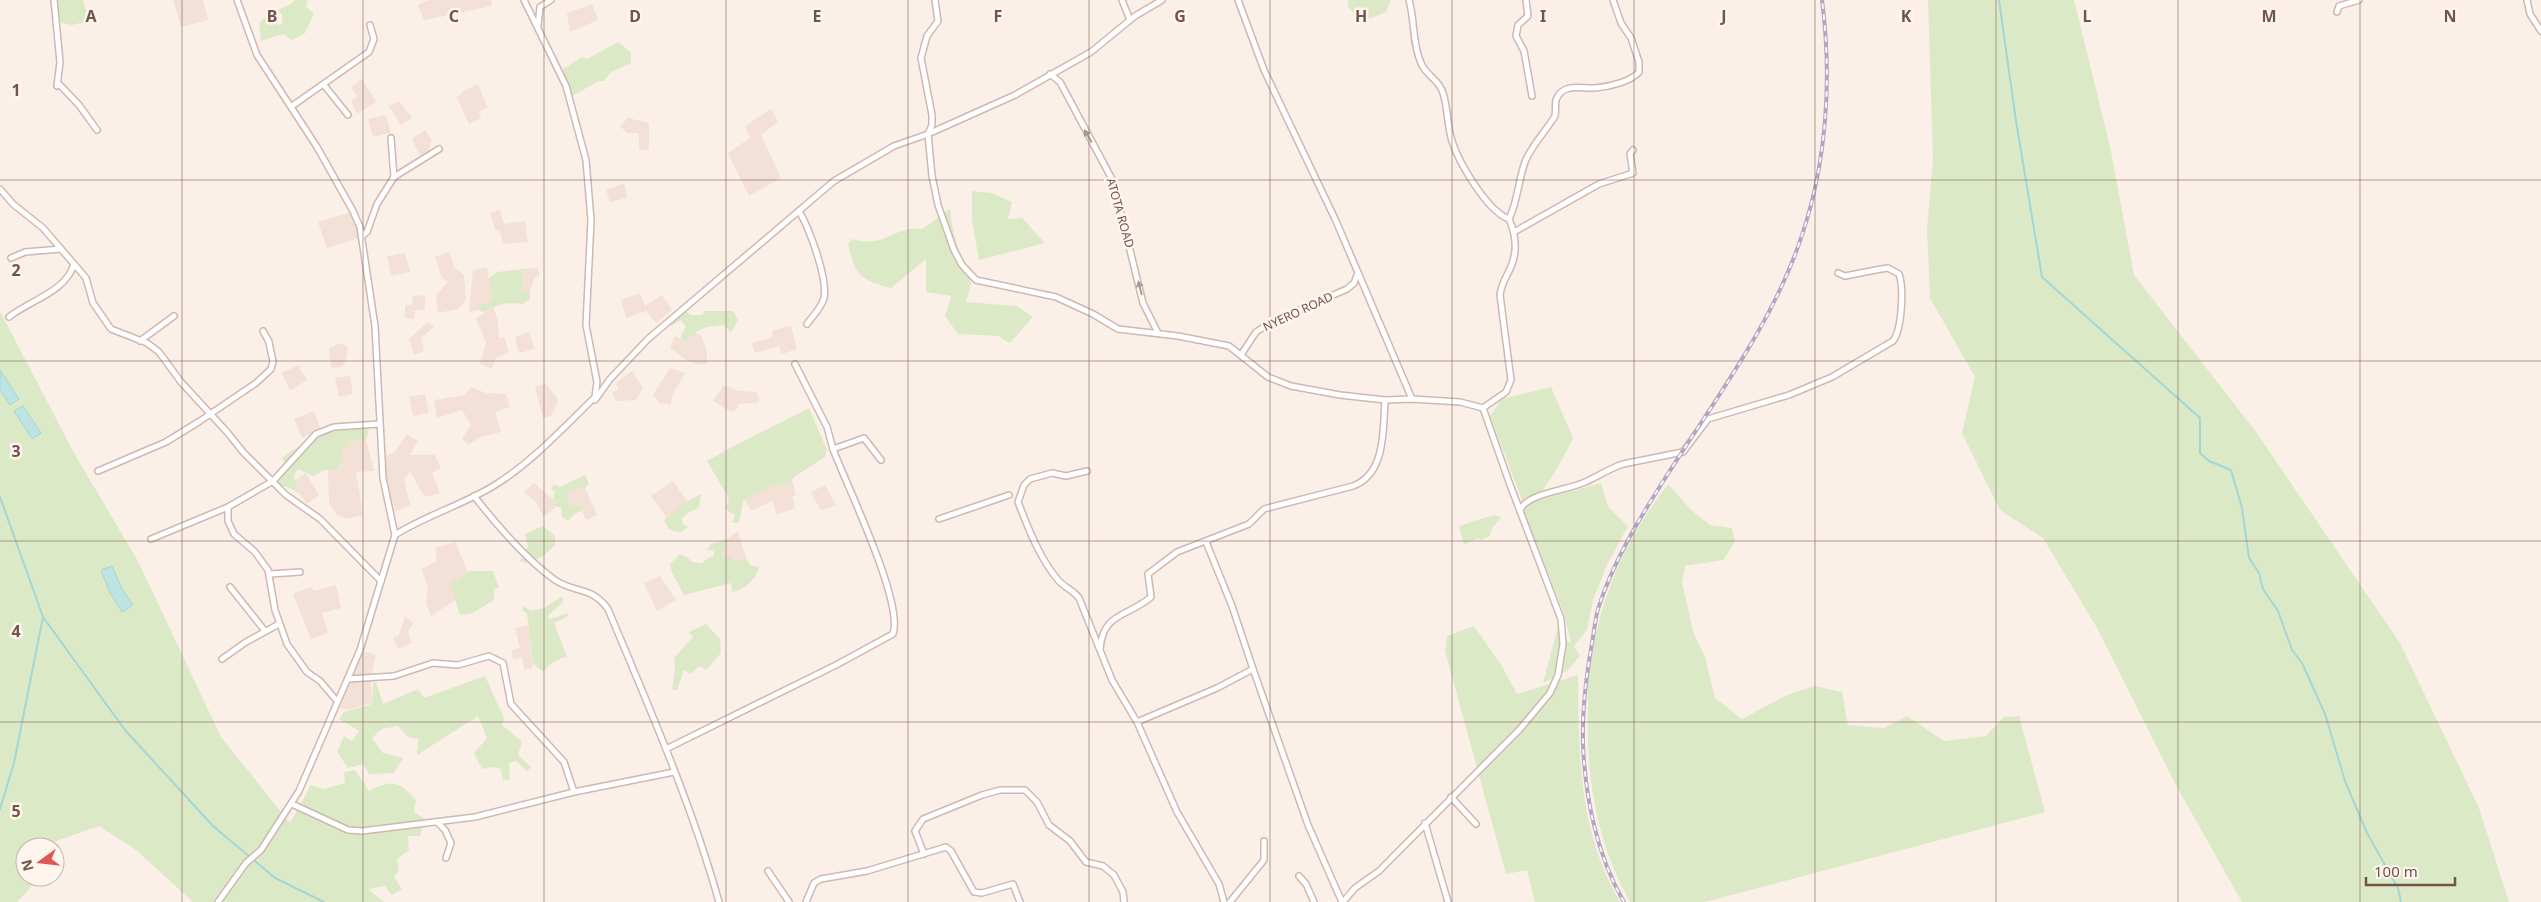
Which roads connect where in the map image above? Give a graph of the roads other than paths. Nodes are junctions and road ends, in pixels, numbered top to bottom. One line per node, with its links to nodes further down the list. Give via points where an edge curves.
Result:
1 (54, 0): 24 (street, via 60,62 58,84)
2 (237, 0): 22 (street, via 255,50)
3 (524, 0): 17 (street)
4 (551, 0): 17 (street, via 540,7)
5 (936, 0): 25 (street, via 938,21 927,36 921,58 932,115)
6 (1122, 0): 15 (street)
7 (1162, 0): 15 (street)
8 (1238, 0): 39 (street, via 1264,70)
9 (1409, 0): 32 (street, via 1420,62 1443,91 1455,148 1483,197 1499,214)
10 (1526, 0): 21 (street, via 1528,16 1518,25 1516,36 1524,51)
11 (1613, 0): 32 (street, via 1621,23 1631,38 1639,72 1631,78 1603,86 1571,88 1559,97 1555,116 1525,161)
12 (2359, 0): 14 (street, via 2342,3)
13 (2527, 0): 18 (street, via 2530,14)
14 (2337, 12)
15 (1130, 20): 19 (street, via 1091,52)
16 (370, 25): 20 (street, via 374,38 369,52)
17 (538, 26): 51 (street, via 566,86 586,160 591,220 586,318 597,382)
18 (2541, 31)
19 (1050, 74): 25 (street, via 1015,94); 46 (street, ATOTA ROAD, one-way to 19, via 1143,303 1113,181 1060,82)
20 (324, 85): 22 (street); 23 (street)
21 (1532, 96)
22 (292, 106): 34 (street, via 353,211)
23 (348, 115)
24 (97, 130)
25 (928, 134): 31 (street, via 890,148 834,181); 46 (street, via 938,205 954,250 976,280 1056,297 1118,329)
26 (391, 138): 29 (street)
27 (439, 149): 29 (street)
28 (1633, 150): 33 (street, via 1630,154 1633,173 1599,184)
29 (394, 177): 34 (street)
30 (0, 189): 35 (street)
31 (799, 211): 44 (street, via 818,257 824,290 822,302); 51 (street, via 648,339)
32 (1509, 219): 33 (street)
33 (1514, 232): 53 (street, via 1514,254 1500,296 1511,380 1506,392)
34 (362, 236): 55 (street, via 375,326)
35 (61, 248): 36 (street, via 25,252); 37 (street)
36 (11, 258)
37 (74, 264): 38 (street); 41 (street)
38 (81, 273): 41 (street); 47 (street, via 89,283 92,300 106,324 118,333)
39 (1358, 273): 48 (street, NYERO ROAD, via 1347,289 1256,332); 50 (street)
40 (1838, 273): 64 (street, via 1845,276 1888,268 1899,274 1901,307 1893,341 1832,377 1794,393 1708,419 1683,452 1622,465 1578,485 1552,491 1524,503)
41 (70, 276): 43 (street)
42 (174, 316): 47 (street)
43 (9, 317)
44 (806, 324)
45 (263, 331): 54 (street, via 274,362 271,370)
46 (1158, 333): 48 (street, via 1215,342 1229,346)
47 (140, 341): 54 (street, via 160,352)
48 (1240, 355): 52 (street, via 1257,370 1282,384)
49 (795, 364): 56 (street, via 826,427)
50 (1412, 398): 52 (street); 53 (street, via 1460,402)
51 (595, 400): 61 (street, via 505,478)
52 (1385, 400): 68 (street, via 1376,465 1360,483 1264,509 1249,524)
53 (1484, 408): 64 (street)
54 (209, 414): 58 (street, via 166,442); 60 (street)
55 (379, 424): 60 (street, via 334,427 316,434); 66 (street, via 383,478)
56 (833, 449): 57 (street, via 864,438); 81 (street, via 884,579 890,598 892,634)
57 (881, 460)
58 (98, 471)
59 (1087, 471): 75 (street, via 1066,476 1052,473 1030,479 1018,499 1031,534 1059,581 1079,598)
60 (273, 481): 63 (street); 71 (street, via 290,498 320,519)
61 (474, 496): 66 (street); 81 (street, via 554,579 602,600)
62 (1009, 496): 65 (street)
63 (228, 507): 67 (street); 70 (street, via 228,521 234,534 265,563)
64 (1519, 511): 84 (street, via 1561,619 1563,644 1558,675 1554,688 1538,709)
65 (939, 520)
66 (395, 535): 71 (street)
67 (150, 539)
68 (1206, 542): 75 (street, via 1177,552 1149,572 1151,598 1109,621); 77 (street)
69 (300, 572): 70 (street)
70 (270, 574): 73 (street)
71 (382, 581): 78 (street)
72 (230, 587): 74 (street)
73 (279, 624): 74 (street); 79 (street, via 296,660 320,681)
74 (265, 631): 76 (street)
75 (1099, 651): 80 (street)
76 (222, 659)
77 (1253, 669): 80 (street); 103 (street, via 1308,825)
78 (348, 679): 79 (street); 83 (street, via 394,676 433,662 453,666 479,657 494,657 503,663 511,704 564,762)
79 (337, 702): 85 (street)
80 (1137, 722): 100 (street, via 1169,796 1219,884)
81 (666, 749): 82 (street)
82 (674, 772): 83 (street); 95 (street, via 704,850)
83 (574, 792): 86 (street, via 481,816)
84 (1451, 797): 87 (street); 88 (street)
85 (292, 804): 86 (street, via 354,831); 94 (street, via 261,850 246,863)
86 (437, 822): 91 (street, via 451,843)
87 (1425, 823): 103 (street, via 1379,871); 104 (street)
88 (1476, 824)
89 (1264, 841): 101 (street, via 1264,860)
90 (924, 854): 97 (street, via 867,871 821,879 814,884); 98 (street, via 948,847 974,892 980,894 1013,884); 99 (street, via 915,831 923,819 989,793 1025,790 1037,802 1049,825 1070,841 1086,862 1103,866 1114,875)
91 (446, 858)
92 (768, 872): 96 (street)
93 (1299, 876): 102 (street)
94 (218, 902)
95 (719, 902)
96 (788, 902)
97 (806, 902)
98 (1020, 902)
99 (1124, 902)
100 (1224, 902)
101 (1230, 902)
102 (1314, 902)
103 (1342, 902)
104 (1448, 902)

